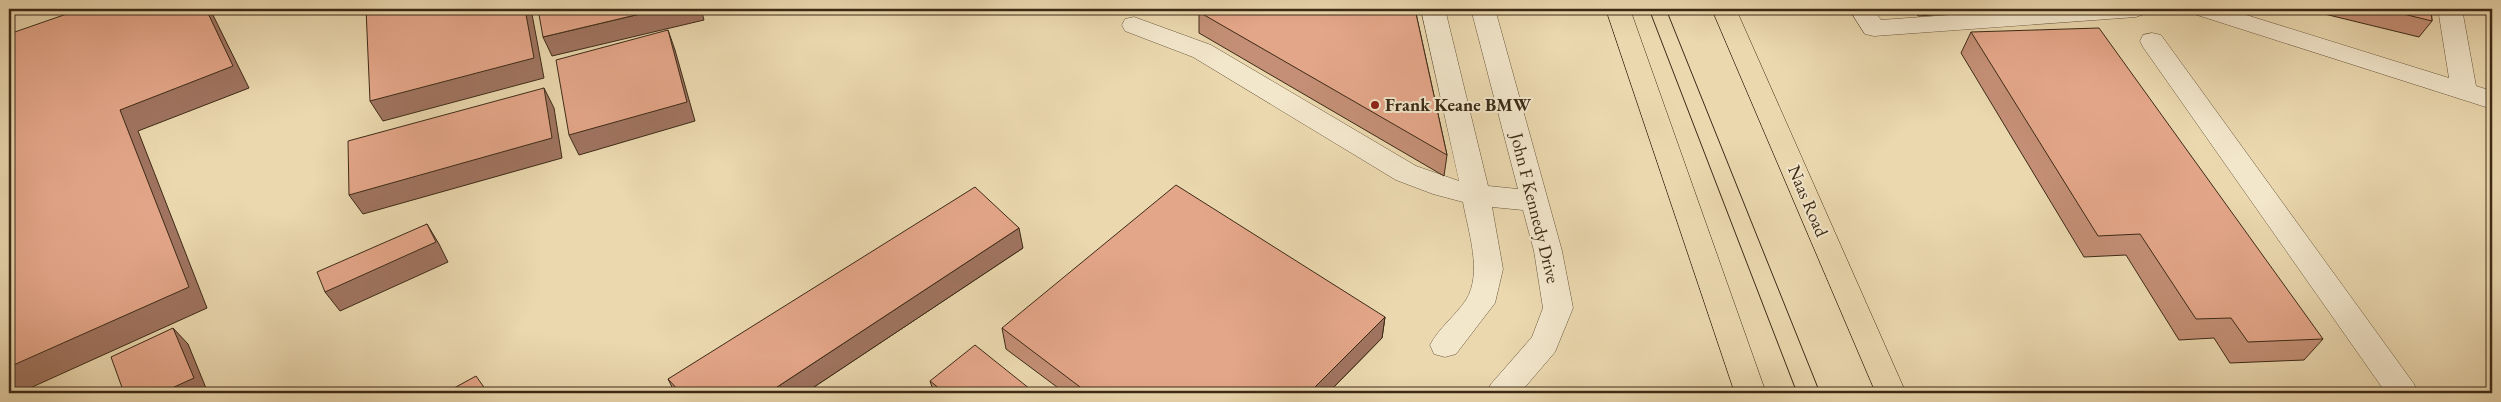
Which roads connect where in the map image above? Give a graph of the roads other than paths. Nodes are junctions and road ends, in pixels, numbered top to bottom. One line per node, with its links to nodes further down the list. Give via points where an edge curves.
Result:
1 (1433, 9): 13 (street)
2 (1483, 9): 14 (street, John F Kennedy Drive)
3 (1618, 9): 17 (main road)
4 (1724, 9): 18 (main road, Naas Road)
5 (1861, 9): 6 (street, via 1874,28)
6 (2136, 9)
7 (2202, 9): 11 (street)
8 (2450, 9): 11 (street)
9 (1134, 25): 13 (street, via 1202,51 1406,173)
10 (2152, 41): 19 (street)
11 (2464, 91): 12 (street)
12 (2492, 100)
13 (1476, 195): 14 (street); 15 (street, via 1488,269 1480,303)
14 (1533, 201): 16 (street, John F Kennedy Drive, via 1548,251 1558,308 1544,343)
15 (1444, 344)
16 (1502, 393)
17 (1751, 393)
18 (1891, 393)
19 (2403, 393)

